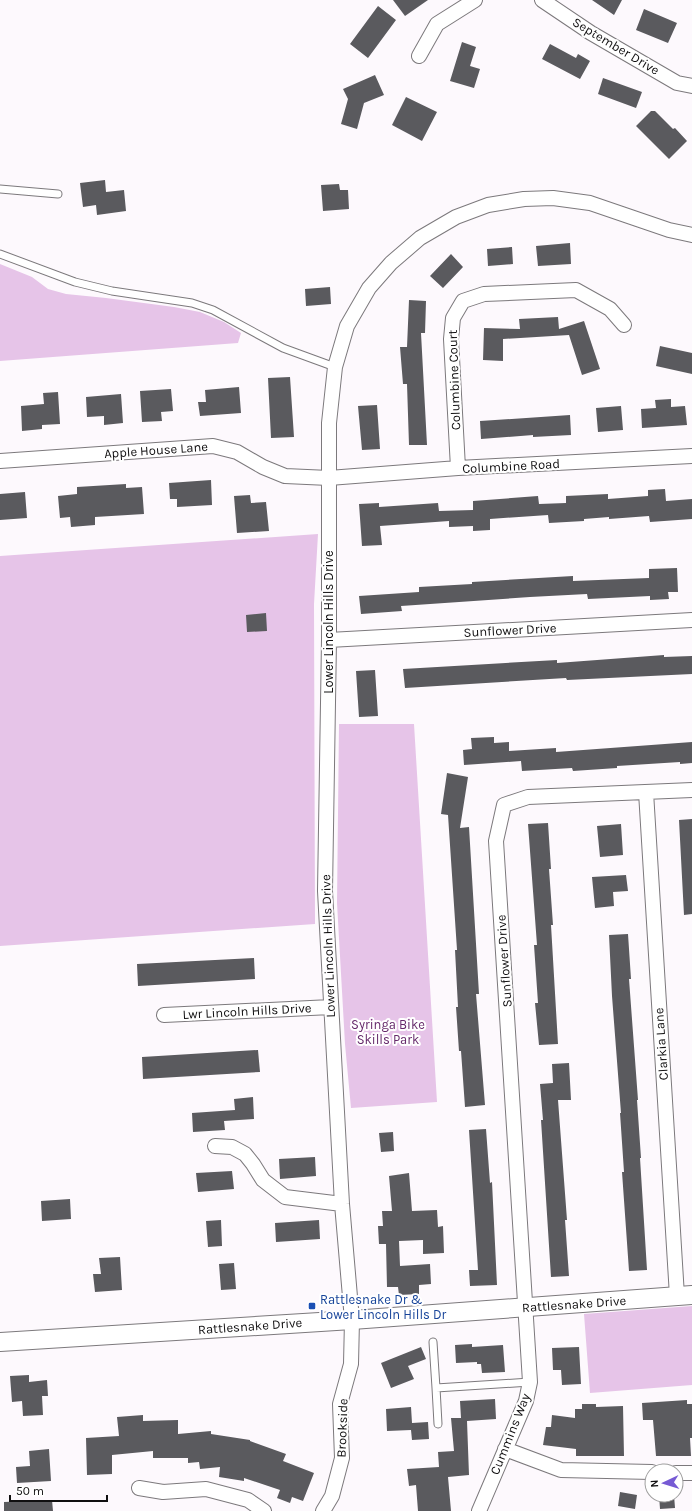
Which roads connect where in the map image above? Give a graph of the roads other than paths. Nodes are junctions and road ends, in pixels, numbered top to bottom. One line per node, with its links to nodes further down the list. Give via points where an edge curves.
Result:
1 (475, 0): 3 (street, via 437,24)
2 (542, 0): 4 (street, September Drive, via 591,33 677,83)
3 (419, 56)
4 (692, 86)
5 (0, 190): 6 (lane)
6 (58, 194)
7 (692, 235): 10 (street, Lower Lincoln Hills Drive, via 669,230 590,203 553,198 524,199 488,205 456,217 420,238 391,262 369,288 347,326)
8 (0, 254): 10 (lane, via 75,282 112,291 192,303 213,310 283,348)
9 (624, 325): 13 (street, Columbine Court, via 610,309 576,290 484,294 463,301 453,318 451,339)
10 (335, 367): 14 (street, Lower Lincoln Hills Drive, via 329,423)
11 (692, 456): 13 (street, Columbine Road)
12 (0, 461): 14 (street, Apple House Lane, via 213,446 237,452 285,476)
13 (458, 468): 14 (street, Columbine Road)
14 (329, 478): 16 (street, Lower Lincoln Hills Drive)
15 (692, 620): 16 (street, Sunflower Drive)
16 (329, 640): 19 (street, Lower Lincoln Hills Drive, via 325,891)
17 (692, 790): 18 (street, Sunflower Drive)
18 (646, 792): 23 (street, Clarkia Lane); 24 (street, Sunflower Drive, via 528,797 504,805 496,841)
19 (331, 1007): 20 (street, Lwr Lincoln Hills Drive); 22 (street, Lower Lincoln Hills Drive)
20 (164, 1015)
21 (215, 1146): 22 (street, via 232,1148 244,1154 264,1180 286,1197)
22 (342, 1204): 25 (street, Lower Lincoln Hills Drive)
23 (684, 1296): 24 (street, Rattlesnake Drive)
24 (525, 1307): 25 (street, Rattlesnake Drive); 28 (street, Cummins Way)
25 (352, 1320): 26 (street, Rattlesnake Drive); 35 (street, Brookside, via 351,1364 340,1404 342,1458 332,1496)
26 (0, 1342)
27 (433, 1342): 29 (lane)
28 (530, 1382): 29 (lane); 31 (street, Cummins Way, via 526,1401)
29 (436, 1388): 30 (lane)
30 (438, 1424)
31 (505, 1449): 32 (street, via 561,1470); 36 (street, Cummins Way)
32 (644, 1472)
33 (139, 1488): 34 (street, via 163,1492 206,1490 248,1500)
34 (264, 1511)
35 (323, 1511)
36 (479, 1511)

